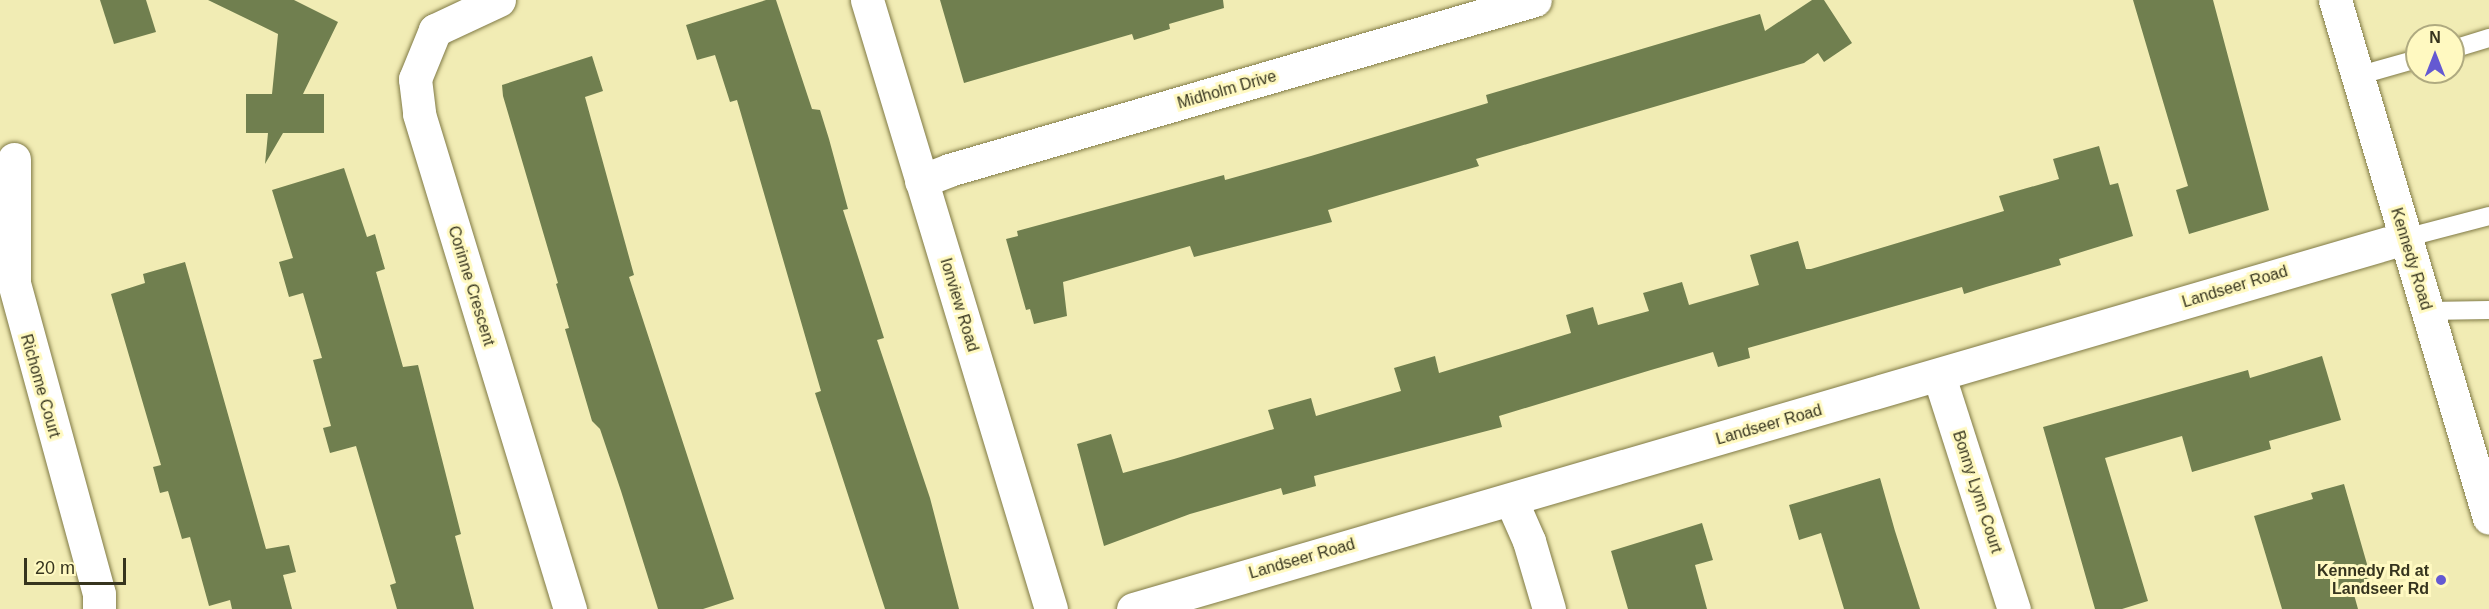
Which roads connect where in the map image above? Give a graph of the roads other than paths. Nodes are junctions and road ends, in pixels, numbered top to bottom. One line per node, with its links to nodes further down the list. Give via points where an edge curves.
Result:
1 (499, 0): 19 (street, Corinne Crescent, via 435,30 415,79 419,114)
2 (867, 0): 10 (street, Ionview Road)
3 (1535, 0): 10 (street, Midholm Drive, via 949,170)
4 (2340, 1): 8 (street, Kennedy Road)
5 (2489, 38): 6 (lane)
6 (2465, 45)
7 (2405, 62): 8 (lane)
8 (2357, 76): 12 (street, Kennedy Road)
9 (14, 159): 18 (street, Richome Court, via 14,283 99,594)
10 (921, 182): 20 (street, Ionview Road)
11 (2489, 216): 12 (lane)
12 (2404, 238): 13 (street, Kennedy Road); 15 (street, Landseer Road)
13 (2427, 310): 14 (lane); 17 (street, Kennedy Road)
14 (2489, 310)
15 (1939, 376): 16 (street, Landseer Road); 23 (street, Bonny Lynn Court)
16 (1511, 500): 21 (street, Landseer Road); 22 (street, via 1529,541)
17 (2489, 518)
18 (99, 609)
19 (570, 609)
20 (1051, 609)
21 (1133, 609)
22 (1549, 609)
23 (2014, 609)

